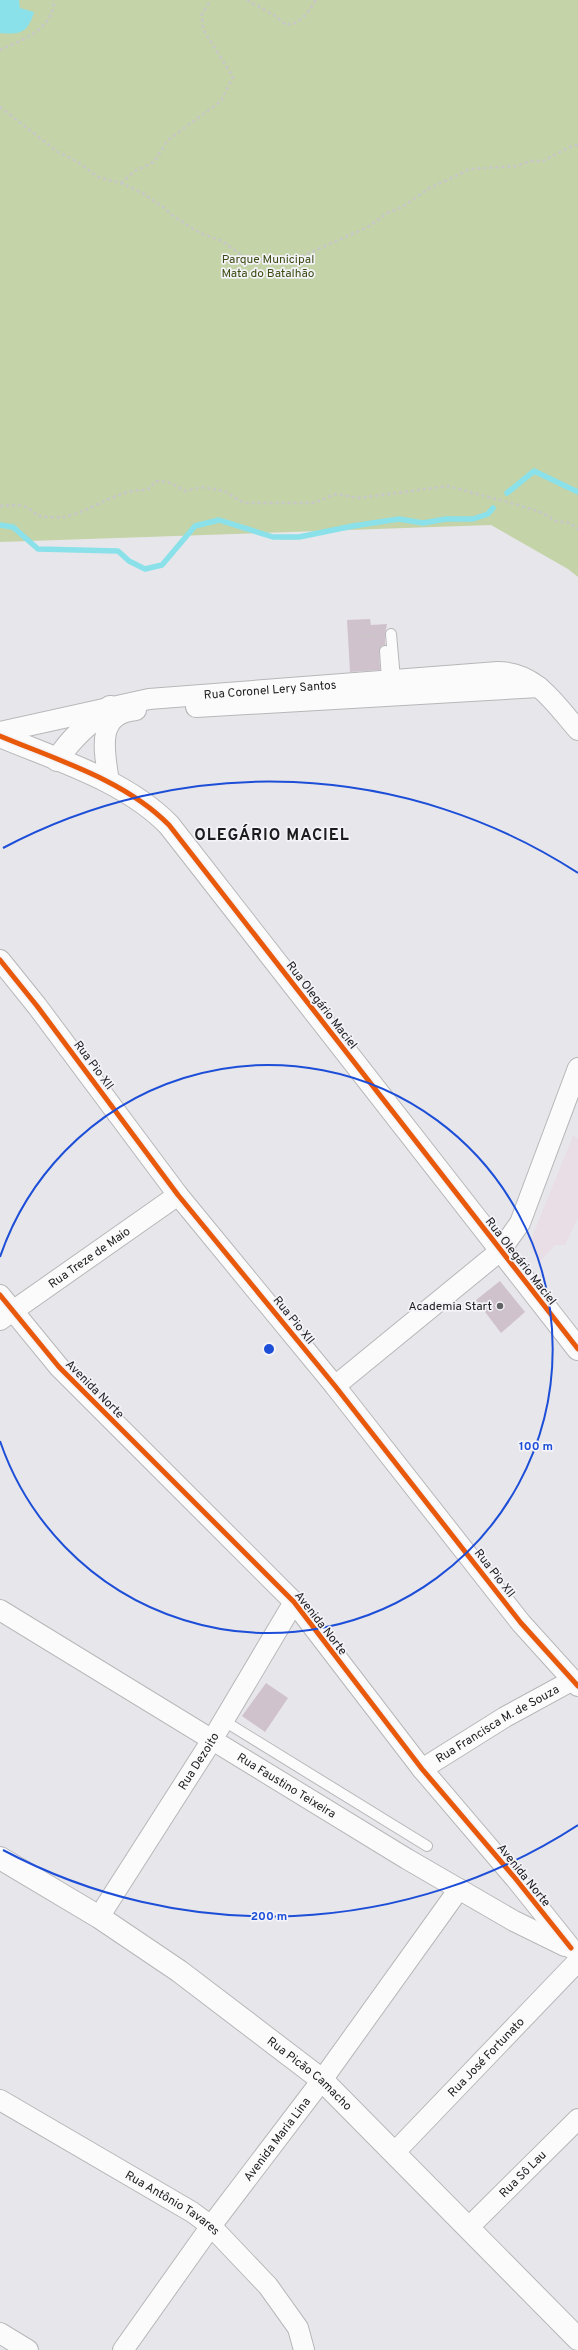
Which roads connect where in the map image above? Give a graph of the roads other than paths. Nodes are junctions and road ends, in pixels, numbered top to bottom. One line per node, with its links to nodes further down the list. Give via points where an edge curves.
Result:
1 (391, 634): 3 (lane)
2 (385, 651): 3 (lane)
3 (391, 680): 4 (street, Rua Coronel Lery Santos, via 513,672); 5 (street, Rua Coronel Lery Santos, via 192,694)
4 (539, 687): 5 (street, Rua Coronel Lery Santos); 6 (street, Rua Coronel Lery Santos)
5 (122, 708): 7 (street, Rua Coronel Lery Santos); 9 (street, via 86,725 66,746); 10 (street, via 110,723 104,737)
6 (578, 730)
7 (0, 732)
8 (0, 736): 9 (street, Rua Olegário Maciel)
9 (57, 760): 10 (street, Rua Olegário Maciel)
10 (109, 782): 14 (street, Rua Olegário Maciel, via 158,814 169,825)
11 (0, 960): 13 (street, Rua Pio XII)
12 (578, 1068): 14 (street, via 520,1223)
13 (178, 1195): 16 (street, Rua Treze de Maio); 18 (street, Rua Pio XII)
14 (500, 1251): 17 (street, Rua Olegário Maciel); 18 (street)
15 (0, 1295): 16 (street, Avenida Norte)
16 (6, 1316): 19 (street, Avenida Norte)
17 (578, 1349)
18 (336, 1386): 21 (street, Rua Pio XII, via 521,1623)
19 (294, 1602): 22 (street, Rua Dezoito); 24 (street, Avenida Norte)
20 (0, 1610): 23 (street, Rua Faustino Teixeira)
21 (576, 1683): 24 (street, Rua Francisca M. de Souza, via 505,1717)
22 (224, 1721): 23 (street, Rua Dezoito); 25 (lane)
23 (212, 1740): 27 (street, Rua Faustino Teixeira); 28 (street, Rua Dezoito)
24 (422, 1769): 29 (street, Avenida Norte)
25 (427, 1846)
26 (0, 1858): 28 (street, Rua Picão Camacho)
27 (459, 1889): 29 (street, Rua Faustino Teixeira); 30 (street, Avenida Maria Lina)
28 (99, 1917): 30 (street, Rua Picão Camacho, via 196,1983)
29 (576, 1954): 33 (street, Rua José Fortunato)
30 (322, 2080): 33 (street, Rua Picão Camacho); 34 (street, Avenida Maria Lina)
31 (0, 2100): 34 (street, Rua Antônio Tavares)
32 (578, 2118): 35 (street, Rua Sô Lau)
33 (394, 2153): 35 (street, Rua Picão Camacho)
34 (212, 2226): 39 (street, Avenida Maria Lina); 40 (street, Rua Antônio Tavares, via 268,2286 290,2315 298,2328)
35 (468, 2228): 37 (street, Rua Picão Camacho)
36 (0, 2334): 38 (street)
37 (578, 2339)
38 (28, 2350)
39 (123, 2350)
40 (304, 2350)

